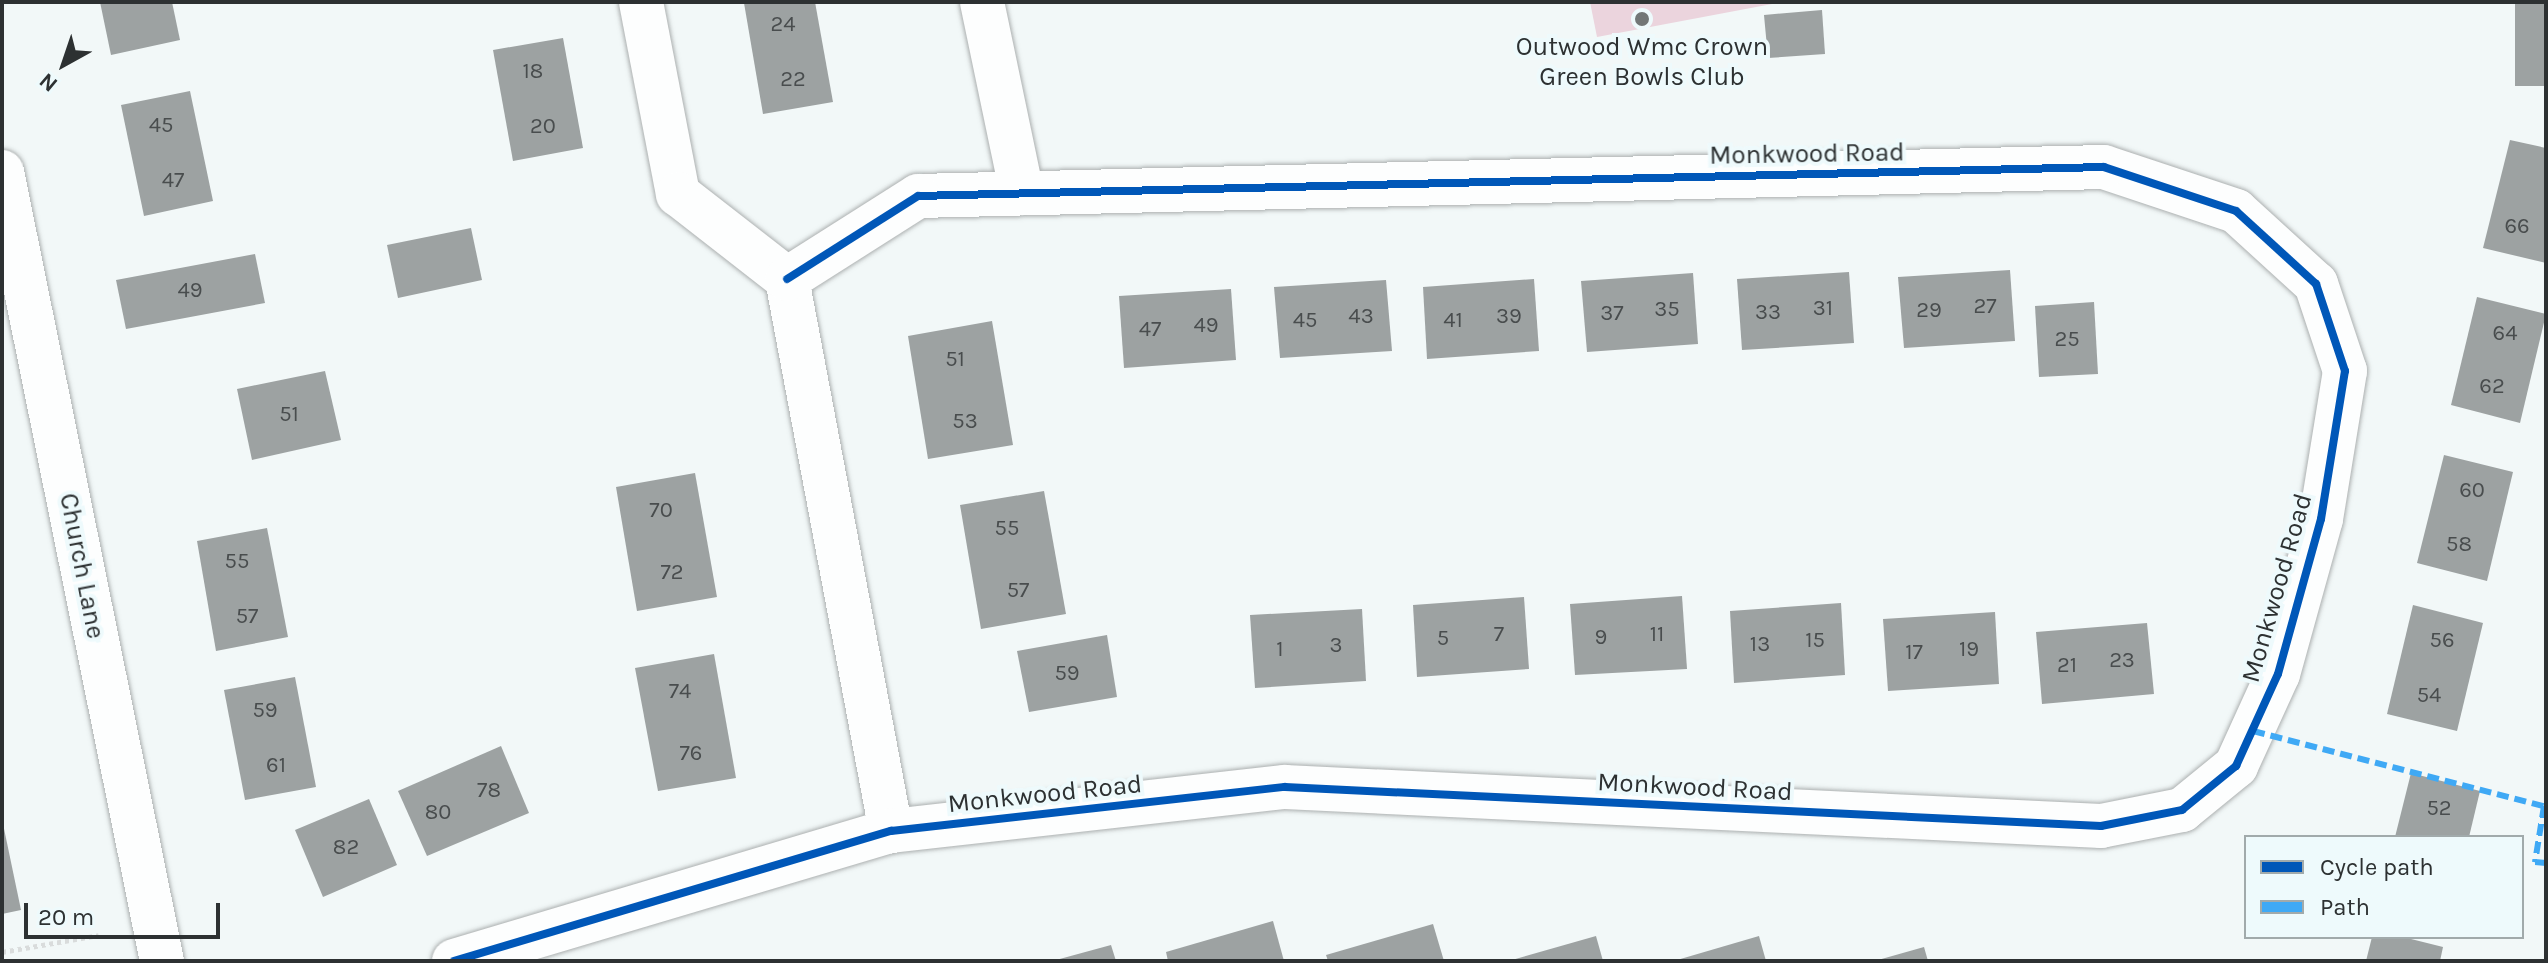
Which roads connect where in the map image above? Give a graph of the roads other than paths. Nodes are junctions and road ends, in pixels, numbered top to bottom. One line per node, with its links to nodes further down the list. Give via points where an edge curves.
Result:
1 (641, 2): 5 (street, via 678,194)
2 (982, 2): 4 (street)
3 (2, 172): 7 (street, Church Lane)
4 (1022, 193): 5 (street, Monkwood Road, via 918,196); 6 (street, Monkwood Road, via 2104,167 2236,211 2316,284 2345,371 2321,519 2278,674 2236,766 2182,810 2101,826 1285,787)
5 (787, 279): 6 (street)
6 (891, 831): 8 (street, Monkwood Road)
7 (159, 943)
8 (454, 961)

